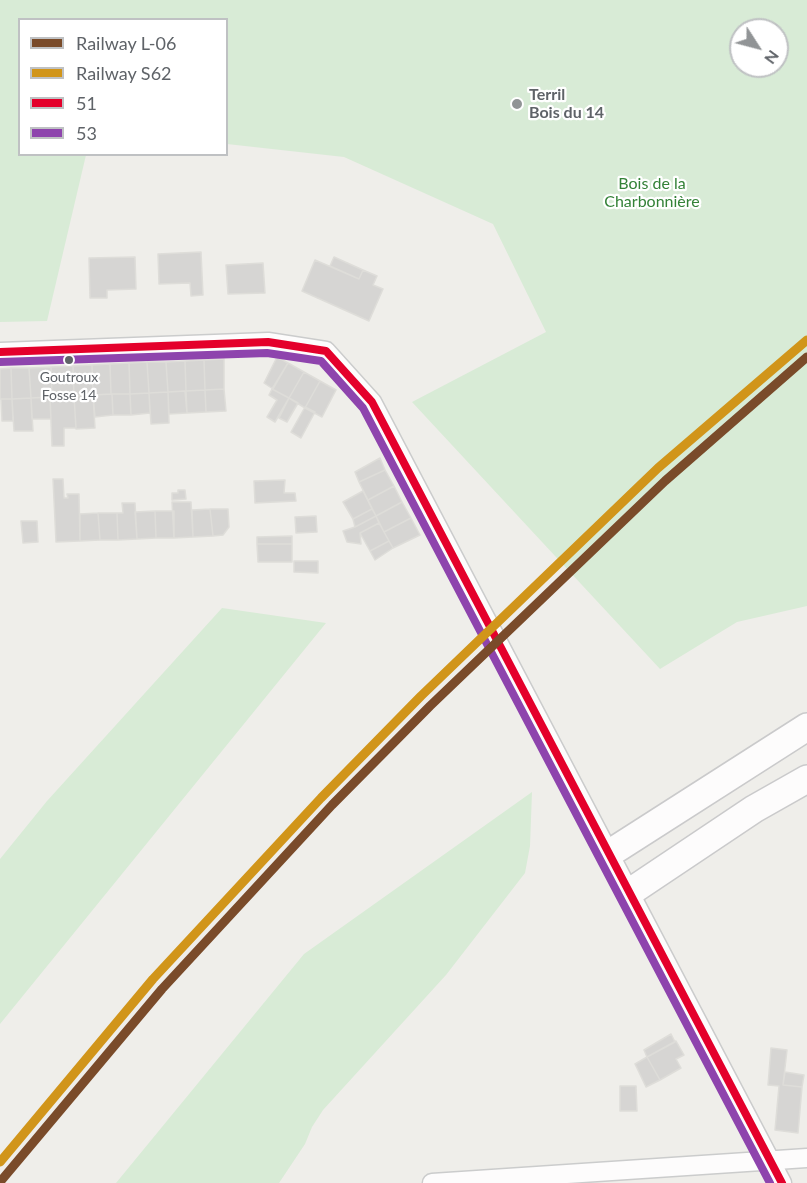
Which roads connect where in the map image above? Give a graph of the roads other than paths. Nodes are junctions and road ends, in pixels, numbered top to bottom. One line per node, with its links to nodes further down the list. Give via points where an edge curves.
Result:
1 (0, 352): 4 (street, via 268,342 326,351 372,402)
2 (807, 727): 4 (main road)
3 (807, 779): 5 (main road, via 754,809)
4 (610, 853): 5 (street)
5 (630, 892): 7 (street)
6 (807, 1158): 7 (street)
7 (770, 1160): 8 (street); 9 (street)
8 (432, 1183)
9 (782, 1183)

